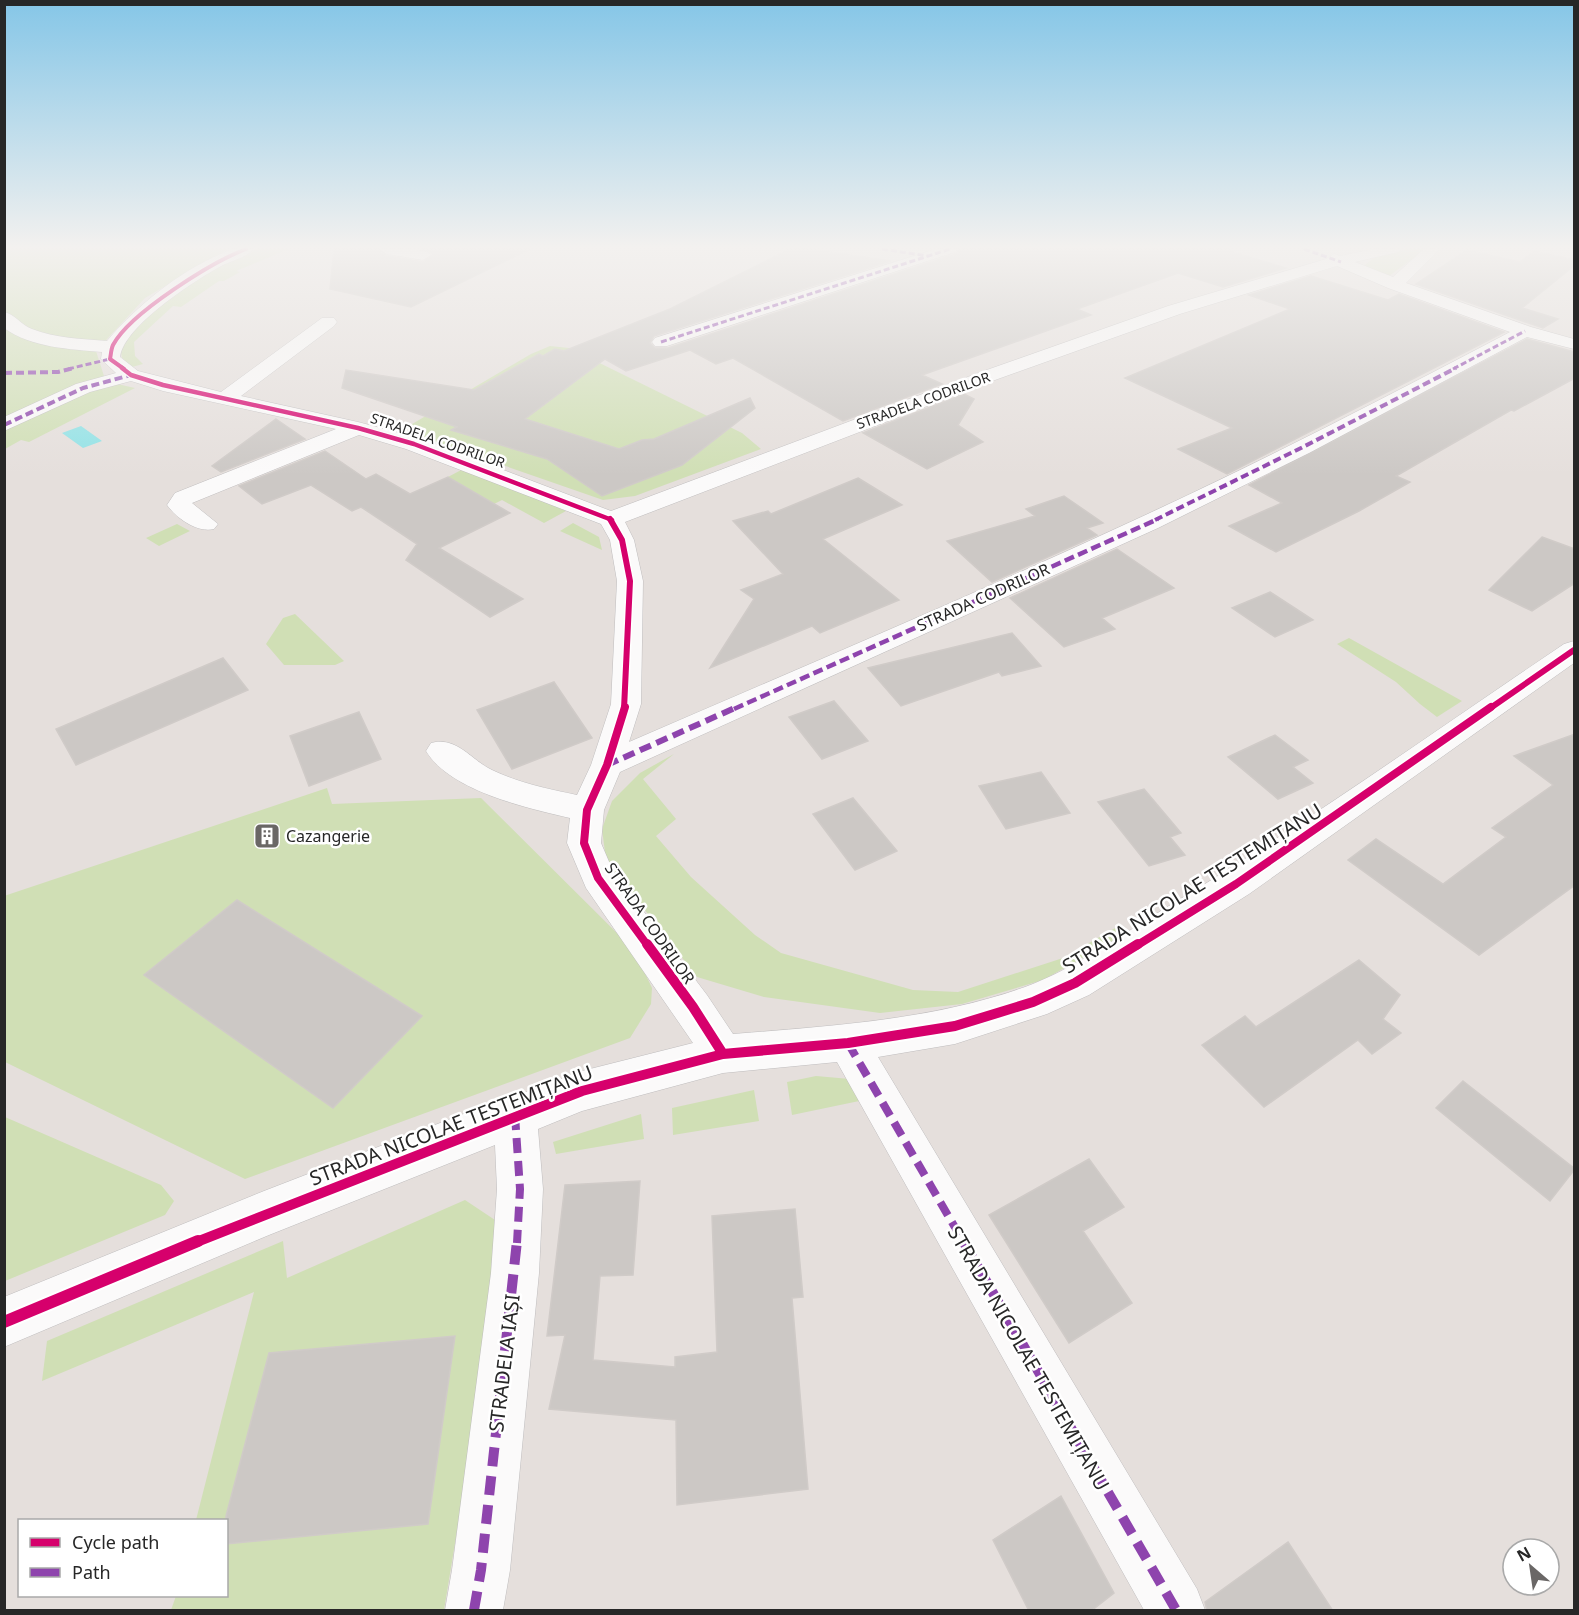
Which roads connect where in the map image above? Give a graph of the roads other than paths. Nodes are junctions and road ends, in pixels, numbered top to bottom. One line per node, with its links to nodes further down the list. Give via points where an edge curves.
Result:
1 (8, 324): 10 (street, via 28,334 68,343)
2 (133, 324): 10 (street)
3 (325, 324): 12 (street)
4 (716, 324): 8 (street)
5 (1134, 324): 15 (street, STRADELA CODRILOR)
6 (1506, 324): 7 (street)
7 (1525, 331): 9 (street); 19 (street, STRADA CODRILOR, via 1366,416 1124,534)
8 (661, 342)
9 (1575, 344)
10 (112, 346): 11 (street, via 110,359)
11 (130, 375): 12 (street, STRADELA CODRILOR); 13 (street, STRADELA CODRILOR, via 83,388)
12 (224, 399): 14 (street, STRADELA CODRILOR)
13 (4, 425)
14 (358, 428): 15 (street, STRADELA CODRILOR, via 414,444); 16 (street, STRADELA CODRILOR, via 183,498 179,505)
15 (611, 519): 19 (street, via 622,540 630,581 626,704)
16 (206, 524)
17 (1575, 650): 21 (street, STRADA NICOLAE TESTEMIȚANU, via 1236,884 1075,983 1033,1002 956,1026)
18 (442, 751): 20 (street, via 479,778 519,794)
19 (607, 765): 20 (street, STRADA CODRILOR)
20 (587, 810): 22 (street, STRADA CODRILOR, via 584,843 598,878)
21 (848, 1043): 22 (street, STRADA NICOLAE TESTEMIȚANU); 26 (street, STRADA NICOLAE TESTEMIȚANU)
22 (723, 1054): 23 (street, STRADA NICOLAE TESTEMIȚANU, via 582,1091)
23 (515, 1115): 24 (street, STRADA NICOLAE TESTEMIȚANU); 25 (street, STRADELA IAȘI, via 520,1190 515,1273)
24 (4, 1322)
25 (474, 1611)
26 (1176, 1611)

